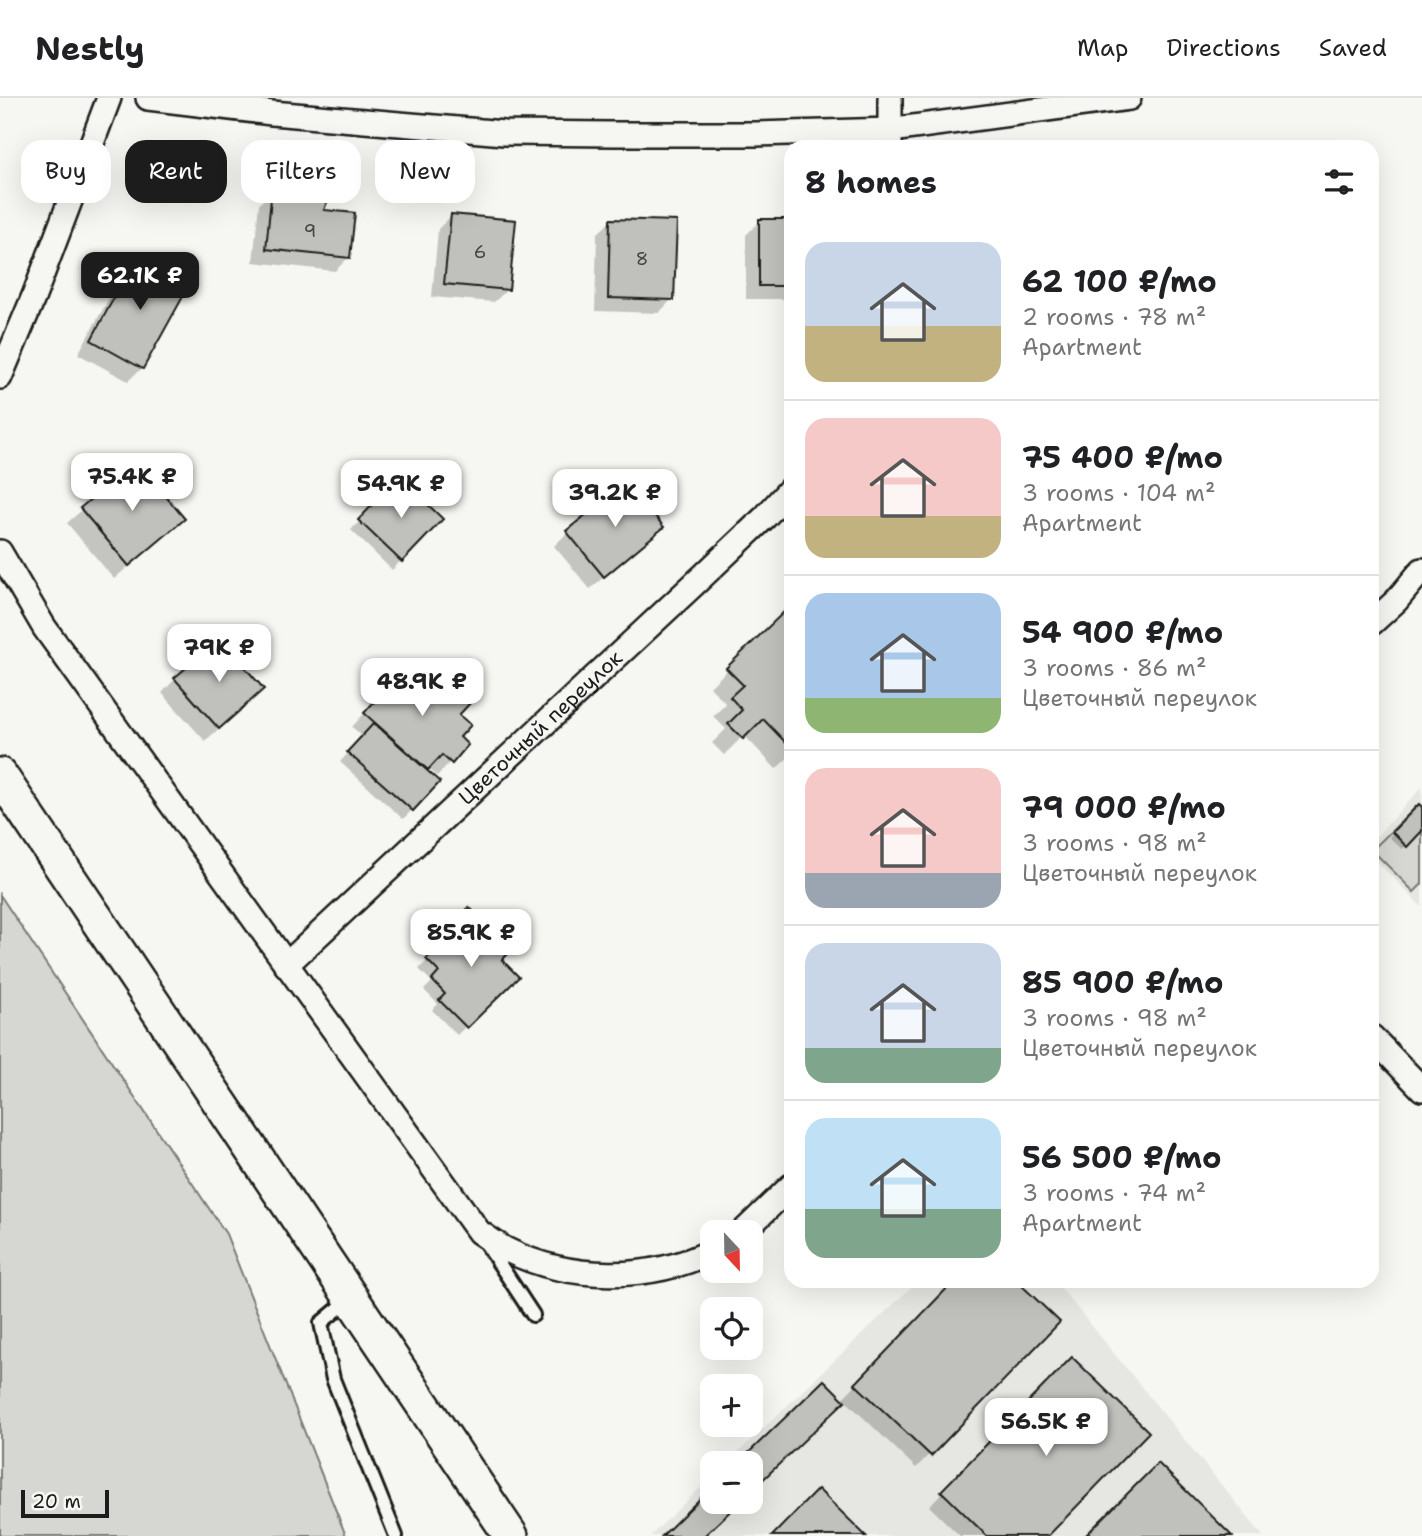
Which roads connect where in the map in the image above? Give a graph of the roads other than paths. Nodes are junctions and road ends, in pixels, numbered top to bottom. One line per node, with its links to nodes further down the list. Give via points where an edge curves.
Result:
1 (109, 98): 6 (street)
2 (148, 98): 5 (street, via 504,133)
3 (890, 98): 5 (street)
4 (1129, 98): 5 (street)
5 (890, 138)
6 (0, 377)
7 (784, 496): 12 (street, Цветочный переулок)
8 (0, 552): 12 (street, via 44,627)
9 (1422, 570): 10 (street)
10 (1379, 617)
11 (0, 775): 19 (street)
12 (286, 965): 17 (street)
13 (1379, 1044): 14 (street)
14 (1422, 1089)
15 (784, 1193): 16 (street)
16 (756, 1220)
17 (479, 1232): 18 (street, via 506,1250 579,1271 618,1274 667,1268); 20 (lane)
18 (700, 1257)
19 (351, 1297): 21 (lane, via 321,1323 333,1379); 22 (street)
20 (533, 1315)
21 (396, 1536)
22 (511, 1536)

